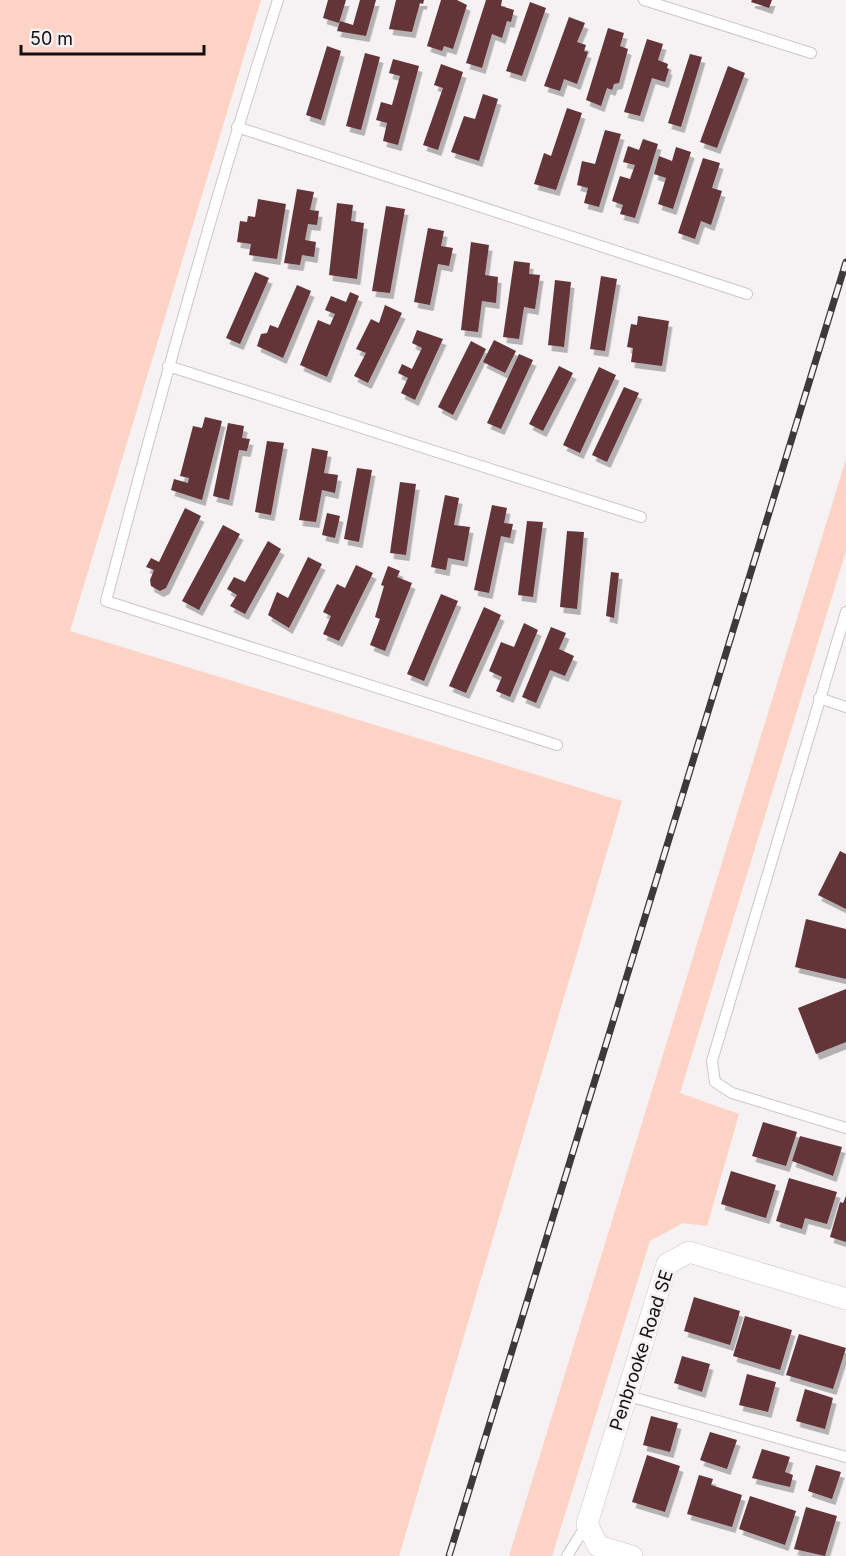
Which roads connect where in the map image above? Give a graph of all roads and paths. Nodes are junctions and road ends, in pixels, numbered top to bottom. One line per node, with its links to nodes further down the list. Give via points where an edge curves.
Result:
1 (278, 0): 4 (lane)
2 (644, 0): 3 (lane)
3 (811, 53)
4 (237, 127): 5 (lane); 6 (lane)
5 (747, 294)
6 (168, 366): 7 (lane); 11 (lane, via 106,601)
7 (641, 517)
8 (846, 612): 9 (lane)
9 (819, 698): 10 (lane); 12 (lane, via 712,1061 715,1082 732,1093)
10 (846, 707)
11 (557, 745)
12 (846, 1128)
13 (846, 1299): 14 (street, Penbrooke Road SE, via 689,1252 667,1264)
14 (625, 1395): 15 (lane); 16 (street, Penbrooke Road SE)
15 (846, 1457)
16 (587, 1524): 17 (lane); 18 (street, via 598,1546)
17 (567, 1556)
18 (632, 1556)

